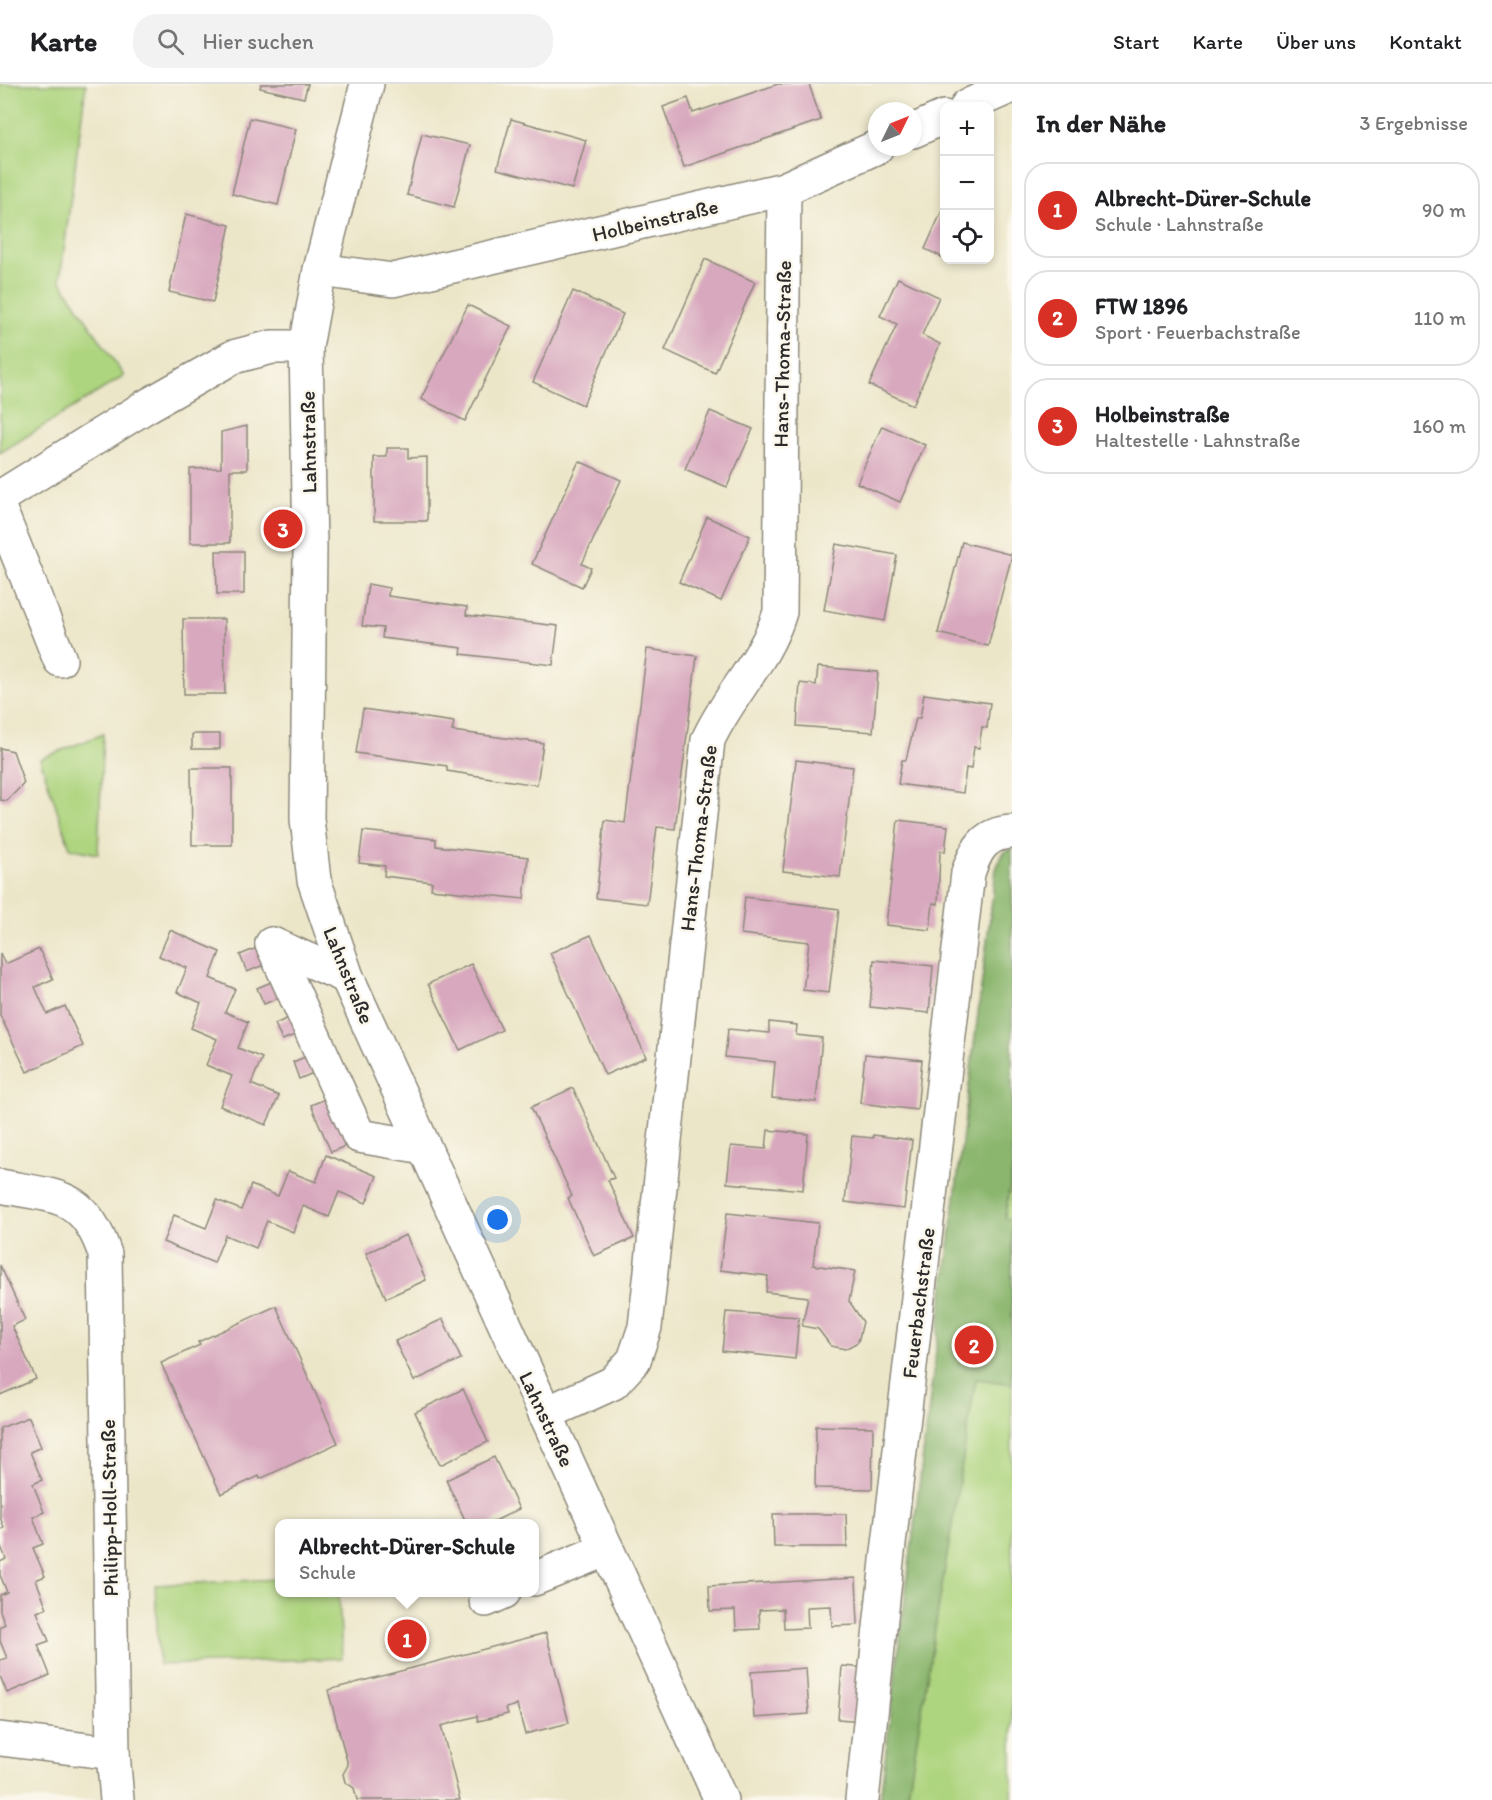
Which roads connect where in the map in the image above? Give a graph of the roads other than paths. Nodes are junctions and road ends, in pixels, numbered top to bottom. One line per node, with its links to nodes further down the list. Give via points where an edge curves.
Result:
1 (366, 84): 8 (street, Lahnstraße)
2 (1012, 86): 3 (street)
3 (976, 102)
4 (940, 119): 5 (street)
5 (922, 127)
6 (868, 151): 7 (street, Holbeinstraße)
7 (784, 189): 8 (street, Holbeinstraße, via 393,280); 17 (street, Hans-Thoma-Straße, via 780,612 773,636 718,718 708,740 645,1327 634,1359 613,1383)
8 (320, 270): 9 (street, Lahnstraße)
9 (306, 347): 10 (street, via 272,347 233,357); 14 (street, Lahnstraße, via 310,547 307,819 314,880)
10 (0, 497)
11 (0, 510): 12 (street)
12 (60, 660)
13 (1012, 832): 24 (street, Feuerbachstraße, via 991,836 981,844 968,873)
14 (347, 977): 15 (street, Lahnstraße); 15 (street, via 272,944 359,1136)
15 (424, 1147): 17 (street, Lahnstraße)
16 (0, 1186): 21 (street, Philipp-Holl-Straße, via 58,1198 77,1207 90,1219 105,1254)
17 (545, 1414): 18 (street, Lahnstraße)
18 (607, 1549): 19 (street); 23 (street, Lahnstraße)
19 (539, 1578)
20 (0, 1739): 21 (street)
21 (113, 1753): 22 (street, Philipp-Holl-Straße)
22 (117, 1800)
23 (721, 1800)
24 (862, 1800)

